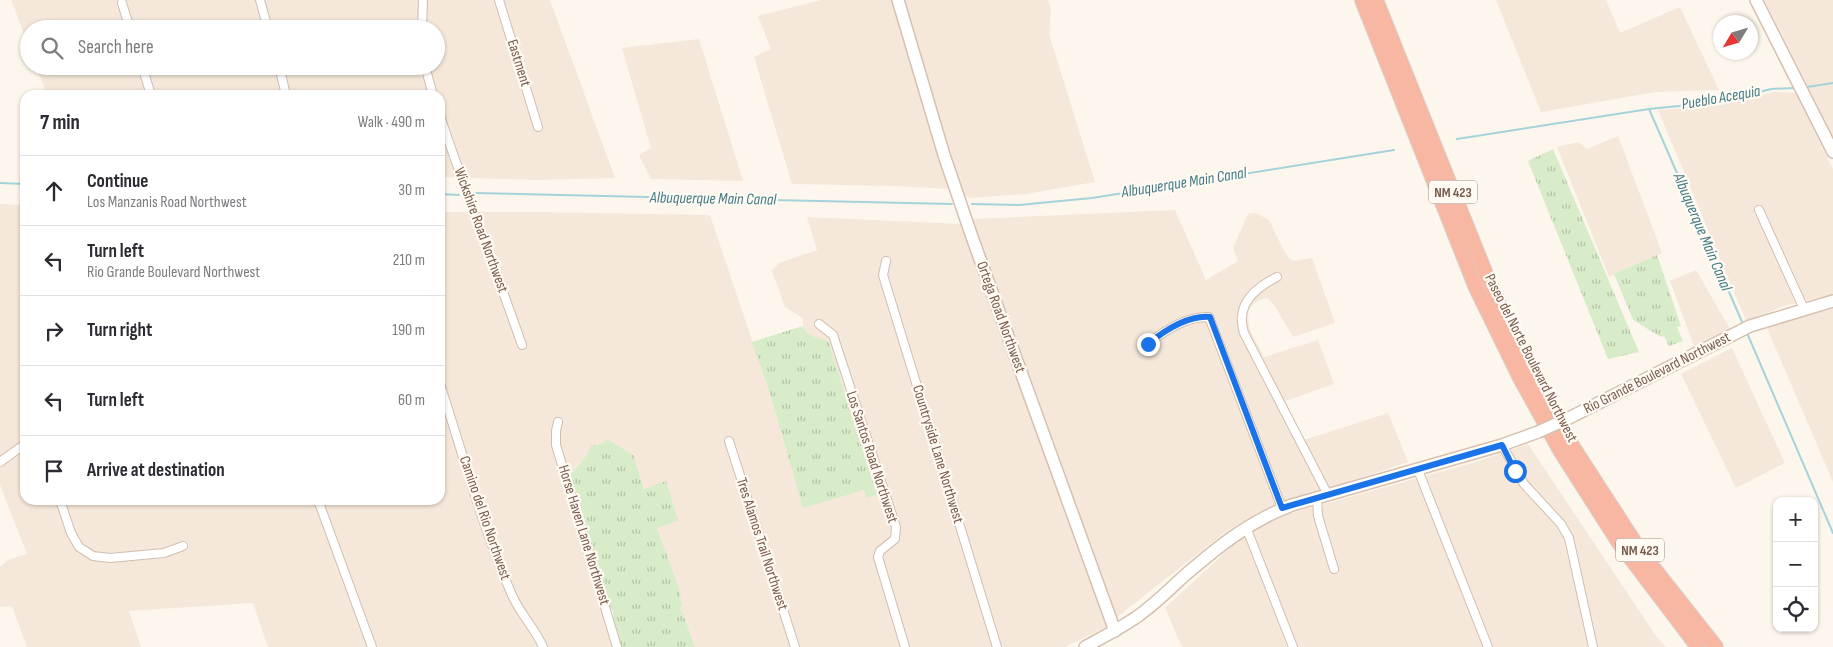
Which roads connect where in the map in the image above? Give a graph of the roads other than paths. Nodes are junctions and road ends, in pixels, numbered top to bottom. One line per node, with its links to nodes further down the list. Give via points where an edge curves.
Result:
1 (260, 0): 10 (street)
2 (423, 0): 11 (street)
3 (500, 0): 18 (street, Eastment)
4 (898, 0): 43 (street, Ortega Road Northwest, via 972,237)
5 (1362, 0): 54 (highway, Paseo del Norte Boulevard Northwest / NM 423, via 1476,288 1516,371 1561,452 1619,543)
6 (1376, 0): 55 (highway, Paseo del Norte Boulevard Northwest / NM 423, via 1488,279 1537,382 1641,552)
7 (1756, 0): 20 (street)
8 (122, 3): 9 (street)
9 (127, 20)
10 (266, 20)
11 (422, 20)
12 (145, 75): 15 (street)
13 (281, 75): 16 (street)
14 (427, 75): 17 (street)
15 (149, 90)
16 (285, 90)
17 (432, 90)
18 (538, 126)
19 (445, 131): 28 (street, Wickshire Road Northwest)
20 (1833, 152)
21 (1759, 210): 25 (street)
22 (886, 260): 49 (street, Countryside Lane Northwest, via 883,275)
23 (1277, 277): 36 (street, via 1262,284 1248,300 1242,318 1244,334)
24 (1833, 301): 25 (street, Rio Grande Boulevard Northwest)
25 (1804, 309): 32 (street, Rio Grande Boulevard Northwest, bridge, via 1760,322 1569,418)
26 (819, 324): 48 (street, Los Santos Road Northwest, via 833,335 896,527 896,538 880,551 878,557)
27 (1148, 344): 39 (street, via 1184,322 1210,317)
28 (522, 345)
29 (445, 399): 45 (street, Camino del Rio Northwest, via 493,548 513,597)
30 (558, 422): 46 (street, Horse Haven Lane Northwest, via 556,445)
31 (729, 441): 47 (street, Tres Alamos Trail Northwest)
32 (1502, 445): 35 (street, Rio Grande Boulevard Northwest); 53 (street, via 1524,484 1569,538)
33 (20, 448): 34 (street)
34 (0, 462)
35 (1418, 470): 36 (street, Rio Grande Boulevard Northwest); 52 (street)
36 (1322, 496): 39 (street, Rio Grande Boulevard Northwest); 42 (street, via 1318,516)
37 (62, 505): 41 (street, via 79,547 94,556 110,558 164,553)
38 (320, 505): 44 (street)
39 (1282, 508): 40 (street, Rio Grande Boulevard Northwest)
40 (1246, 526): 43 (street, Rio Grande Boulevard Northwest, via 1139,616); 51 (street)
41 (184, 546)
42 (1334, 569)
43 (1115, 631): 50 (street, Rio Grande Boulevard Northwest)
44 (372, 647)
45 (543, 647)
46 (617, 647)
47 (795, 647)
48 (905, 647)
49 (997, 647)
50 (1085, 647)
51 (1293, 647)
52 (1488, 647)
53 (1593, 647)
54 (1698, 647)
55 (1716, 647)

